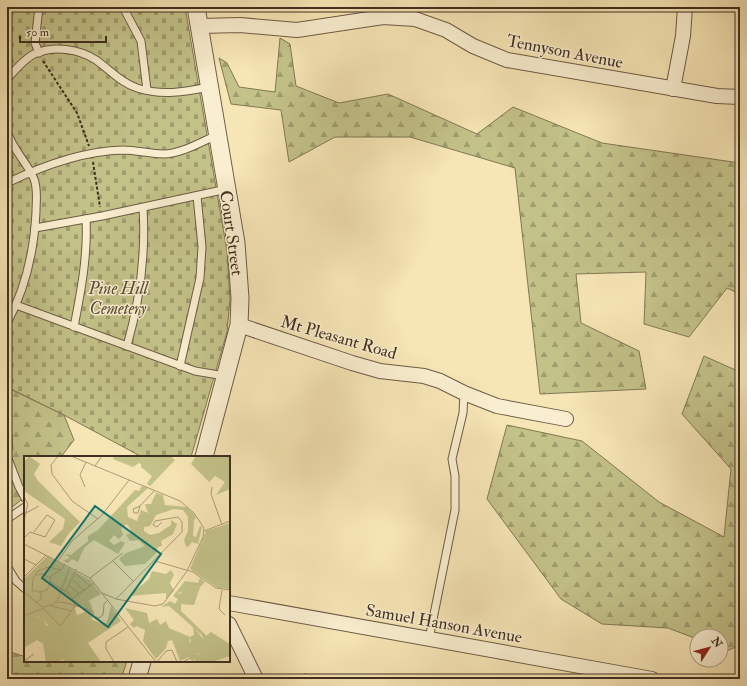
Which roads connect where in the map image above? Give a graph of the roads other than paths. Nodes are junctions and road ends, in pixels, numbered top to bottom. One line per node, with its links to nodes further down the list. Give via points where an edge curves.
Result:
1 (39, 7): 6 (lane, via 35,44)
2 (124, 7): 10 (lane, via 141,41)
3 (196, 7): 5 (street, Court Street)
4 (685, 7): 9 (street, via 683,36)
5 (200, 26): 8 (street, Court Street); 9 (street, Tennyson Avenue, via 297,30 383,17 415,19 446,30 472,46 507,60)
6 (39, 53): 7 (lane, via 23,62); 10 (lane, via 62,49 78,51 125,82)
7 (7, 79)
8 (209, 87): 10 (lane, via 165,94); 13 (street, Court Street)
9 (673, 89): 11 (street, Tennyson Avenue)
10 (147, 90)
11 (740, 97)
12 (7, 131): 14 (lane)
13 (218, 135): 14 (lane, via 164,154 123,150 91,155); 16 (street, Court Street)
14 (31, 172): 15 (lane); 20 (lane, via 36,192)
15 (7, 183)
16 (227, 189): 17 (lane); 23 (street, Court Street, via 239,271)
17 (197, 196): 18 (lane); 26 (lane, via 202,247 201,270)
18 (143, 208): 19 (lane); 25 (lane, via 145,234 142,275)
19 (86, 219): 20 (lane); 24 (lane, via 83,277)
20 (35, 228): 21 (lane, via 29,268)
21 (16, 306): 22 (lane); 24 (lane)
22 (7, 324)
23 (239, 325): 27 (street, Court Street); 28 (street, Mt Pleasant Road, via 380,371 424,376)
24 (74, 327): 25 (lane)
25 (127, 346): 26 (lane)
26 (180, 366): 27 (lane, via 204,374)
27 (226, 376): 31 (street, Court Street)
28 (464, 393): 29 (street, Mt Pleasant Road, via 497,406); 39 (lane, via 463,413 452,459 455,510)
29 (566, 419)
30 (7, 456): 32 (lane)
31 (204, 456)
32 (24, 496)
33 (24, 508): 34 (lane)
34 (7, 519)
35 (7, 566): 36 (lane, via 16,581)
36 (24, 588)
37 (230, 603): 39 (street, Samuel Hanson Avenue)
38 (230, 626): 42 (street)
39 (429, 639): 43 (street, Samuel Hanson Avenue)
40 (142, 662): 41 (street)
41 (137, 679)
42 (256, 679)
43 (652, 679)

